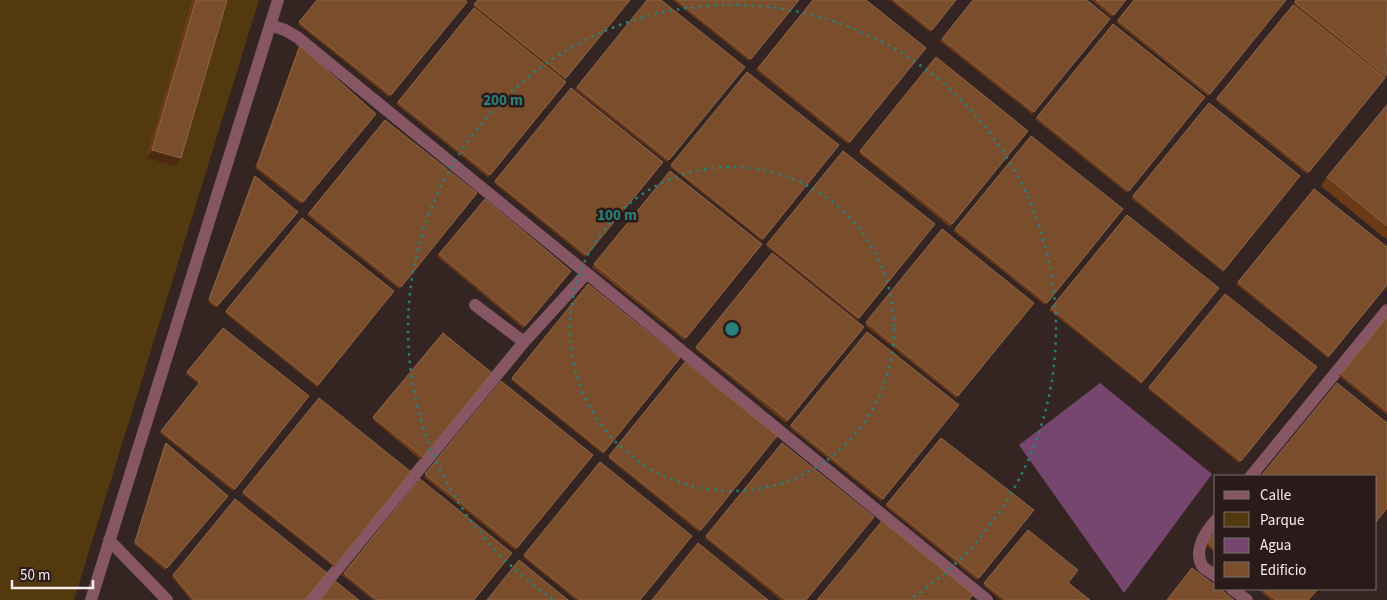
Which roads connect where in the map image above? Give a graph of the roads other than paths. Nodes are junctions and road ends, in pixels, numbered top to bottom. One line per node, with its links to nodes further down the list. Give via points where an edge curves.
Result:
1 (278, 0): 2 (street)
2 (270, 25): 3 (street, via 297,37); 9 (street)
3 (586, 274): 6 (street); 15 (street)
4 (475, 305): 6 (street)
5 (1387, 310): 7 (street)
6 (524, 342): 14 (street)
7 (1252, 475)
8 (1214, 522): 10 (street, via 1202,540 1200,558 1203,567)
9 (109, 540): 12 (street); 13 (street)
10 (1214, 575)
11 (1233, 590): 16 (street)
12 (91, 600)
13 (167, 600)
14 (312, 600)
15 (987, 600)
16 (1248, 600)

